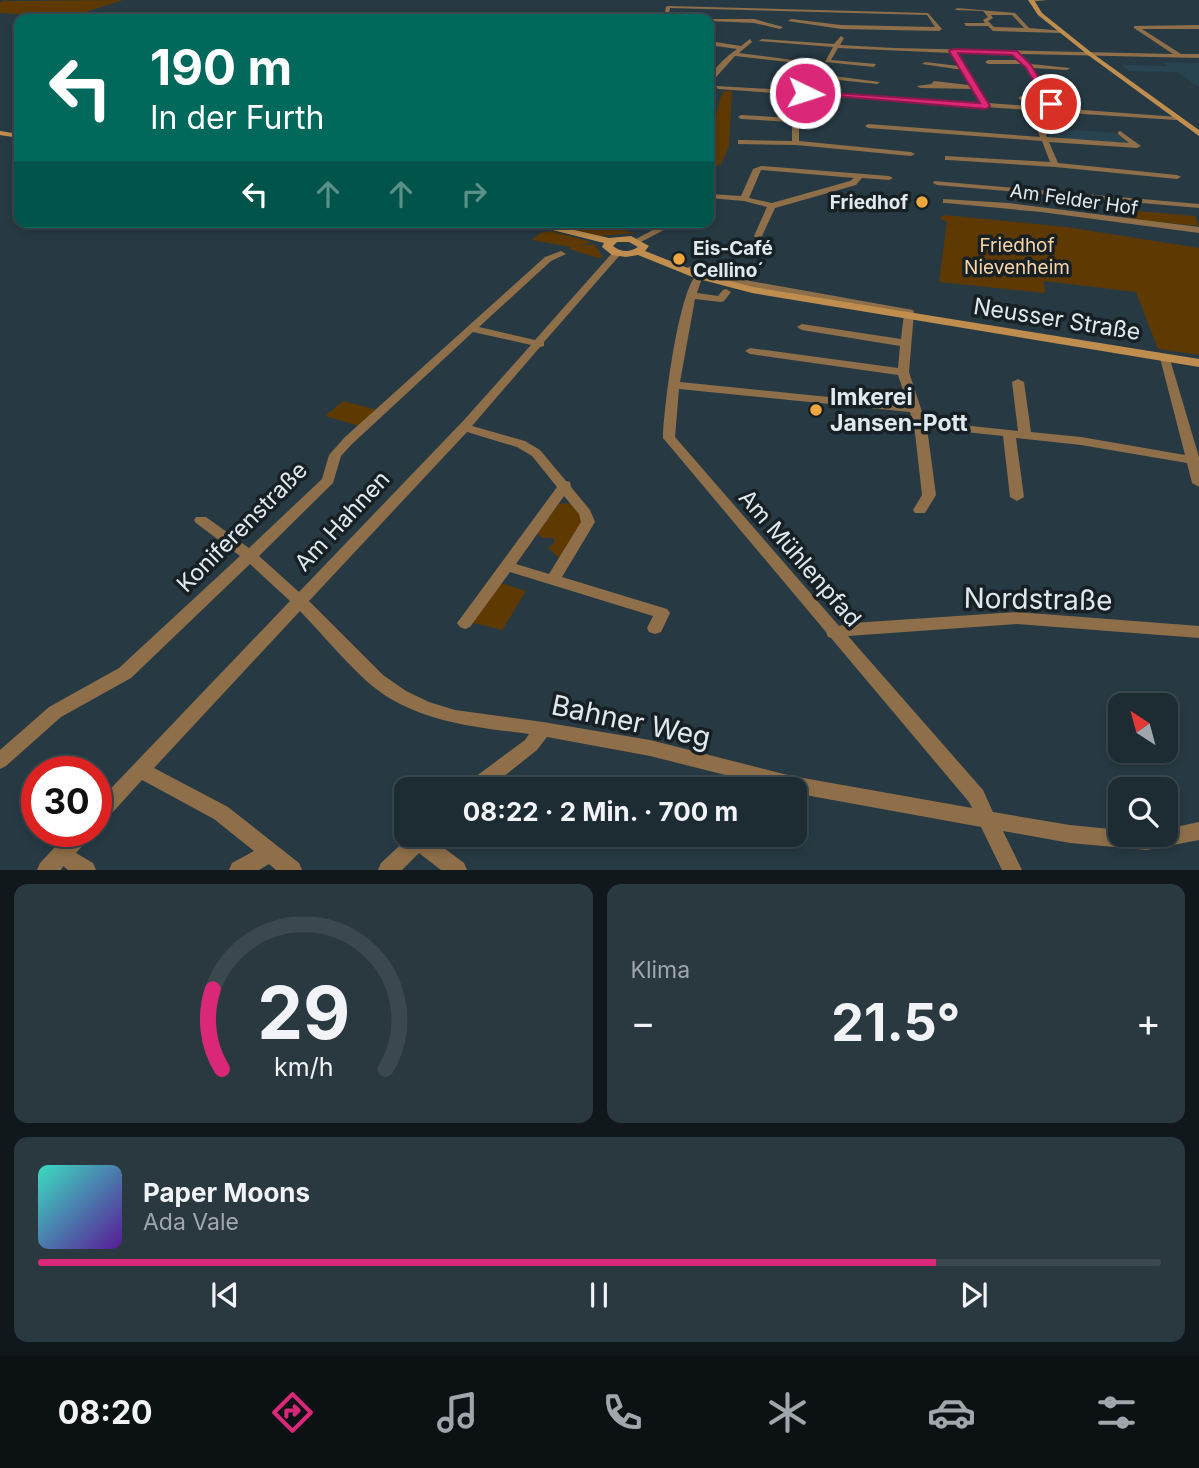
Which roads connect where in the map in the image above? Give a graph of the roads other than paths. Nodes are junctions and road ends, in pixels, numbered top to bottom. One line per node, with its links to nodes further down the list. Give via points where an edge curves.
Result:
1 (1031, 0): 2 (street); 21 (street, via 1039,13)
2 (1045, 0)
3 (699, 8): 4 (street); 6 (street, via 668,8); 7 (street)
4 (753, 9): 5 (street); 10 (street)
5 (804, 13): 11 (street); 14 (street); 18 (street, via 928,14 941,32)
6 (667, 14)
7 (699, 14)
8 (988, 20): 8 (street, via 961,17); 19 (street); 20 (street); 20 (street, via 1013,14)
9 (714, 21): 10 (street)
10 (754, 21): 17 (street)
11 (791, 21): 14 (street); 17 (street)
12 (1193, 21): 16 (street)
13 (909, 23): 18 (street)
14 (808, 24): 15 (street)
15 (834, 24): 18 (street, via 886,25 903,32)
16 (1199, 26): 33 (street, via 1136,27)
17 (780, 27): 22 (street)
18 (913, 29)
19 (971, 29)
20 (1028, 30): 21 (street)
21 (1062, 31): 32 (street)
22 (760, 38): 27 (street); 28 (street)
23 (841, 38): 28 (street)
24 (867, 43): 26 (street)
25 (714, 44): 27 (street)
26 (911, 47): 28 (street); 29 (street)
27 (742, 48): 31 (street)
28 (836, 48): 38 (street, via 827,61)
29 (953, 51): 30 (street); 40 (street)
30 (1017, 53): 32 (street); 37 (street)
31 (733, 54): 36 (street); 44 (street, via 723,60)
32 (1090, 54): 33 (street); 54 (street)
33 (1181, 56): 34 (street)
34 (1199, 56)
35 (988, 62): 37 (street)
36 (822, 64)
37 (1027, 64): 41 (street); 42 (street)
38 (874, 65)
39 (939, 66): 40 (street)
40 (963, 68): 46 (street)
41 (1067, 68)
42 (1032, 75): 43 (street); 50 (street, via 1050,102)
43 (1066, 76)
44 (714, 78)
45 (859, 80): 49 (street, via 818,76)
46 (972, 81): 48 (street); 51 (street)
47 (714, 82): 49 (street)
48 (920, 86)
49 (805, 93): 51 (street); 55 (street)
50 (1021, 98)
51 (986, 106): 52 (street)
52 (1033, 110): 54 (street); 59 (street)
53 (741, 117): 55 (street)
54 (1176, 118): 58 (street)
55 (794, 120): 61 (street)
56 (868, 126): 59 (street)
57 (1120, 133): 59 (street, via 1137,146)
58 (1199, 134)
59 (1045, 140): 64 (street)
60 (741, 142): 61 (street)
61 (796, 143): 62 (street)
62 (911, 154)
63 (948, 158): 64 (street)
64 (1055, 164): 66 (street)
65 (860, 176): 67 (street); 71 (street, via 761,168); 74 (street, via 853,183)
66 (1177, 177)
67 (889, 178)
68 (937, 183): 69 (street)
69 (1012, 188): 73 (street); 75 (street)
70 (714, 196): 71 (street)
71 (744, 199): 74 (street)
72 (946, 201): 75 (street, Am Felder Hof)
73 (1199, 205)
74 (772, 206): 79 (street)
75 (1016, 206): 78 (street, Am Felder Hof)
76 (547, 228): 81 (street, Neusser Straße)
77 (666, 228): 80 (street)
78 (1199, 230)
79 (758, 236)
80 (638, 246): 81 (street, Neusser Straße); 83 (street, Neusser Straße)
81 (614, 247): 90 (street, Am Hahnen)
82 (561, 254): 88 (street, Koniferenstraße, via 548,259)
83 (692, 274): 85 (street, Am Mühlenpfad); 86 (street, Neusser Straße, via 752,290)
84 (726, 292): 85 (street, via 721,299)
85 (691, 295): 96 (street, Am Mühlenpfad)
86 (909, 317): 89 (street); 92 (street, Neusser Straße)
87 (802, 327): 89 (street)
88 (472, 329): 90 (street); 108 (street, Koniferenstraße, via 335,454 328,480)
89 (904, 343): 94 (street)
90 (540, 344): 99 (street, Am Hahnen)
91 (750, 351): 94 (street)
92 (1165, 358): 93 (street, Neusser Straße); 102 (street)
93 (1199, 363)
94 (903, 372): 97 (street)
95 (1018, 382): 101 (street)
96 (673, 389): 97 (street, via 739,399 752,392); 115 (street, Am Mühlenpfad, via 668,438)
97 (914, 410): 98 (street)
98 (920, 424): 100 (street); 106 (street, via 929,495)
99 (464, 428): 104 (street, via 521,444 536,453); 111 (street, Am Hahnen)
100 (1009, 432): 101 (street); 105 (street)
101 (1025, 434): 102 (street)
102 (1196, 460): 103 (street)
103 (1199, 483)
104 (565, 485): 109 (street); 110 (street, via 588,522)
105 (1017, 497)
106 (920, 510)
107 (201, 520): 108 (street, Bahner Weg)
108 (251, 557): 111 (street, Bahner Weg); 117 (street, Koniferenstraße, via 125,673 55,712)
109 (508, 566): 110 (street); 112 (street)
110 (553, 580): 113 (street, via 662,613)
111 (300, 601): 116 (street, Bahner Weg, via 377,680 400,696 455,717); 118 (street, Am Hahnen)
112 (465, 623)
113 (654, 628)
114 (1199, 632): 115 (street, Nordstraße, via 1017,618)
115 (834, 633): 121 (street, Am Mühlenpfad, via 976,796)
116 (543, 729): 119 (street, via 531,746); 121 (street, Bahner Weg, via 650,748 792,784)
117 (0, 761)
118 (140, 770): 120 (street, Am Hahnen); 126 (street, via 221,813)
119 (490, 777)
120 (112, 800)
121 (989, 821): 122 (street, Bahner Weg, via 1147,841); 134 (street)
122 (1199, 831)
123 (68, 847): 127 (street)
124 (412, 847): 132 (street)
125 (431, 847): 133 (street)
126 (270, 853): 130 (street); 131 (street)
127 (61, 854): 128 (street); 129 (street)
128 (47, 870)
129 (86, 870)
130 (239, 870)
131 (292, 870)
132 (388, 870)
133 (457, 870)
134 (1012, 870)

